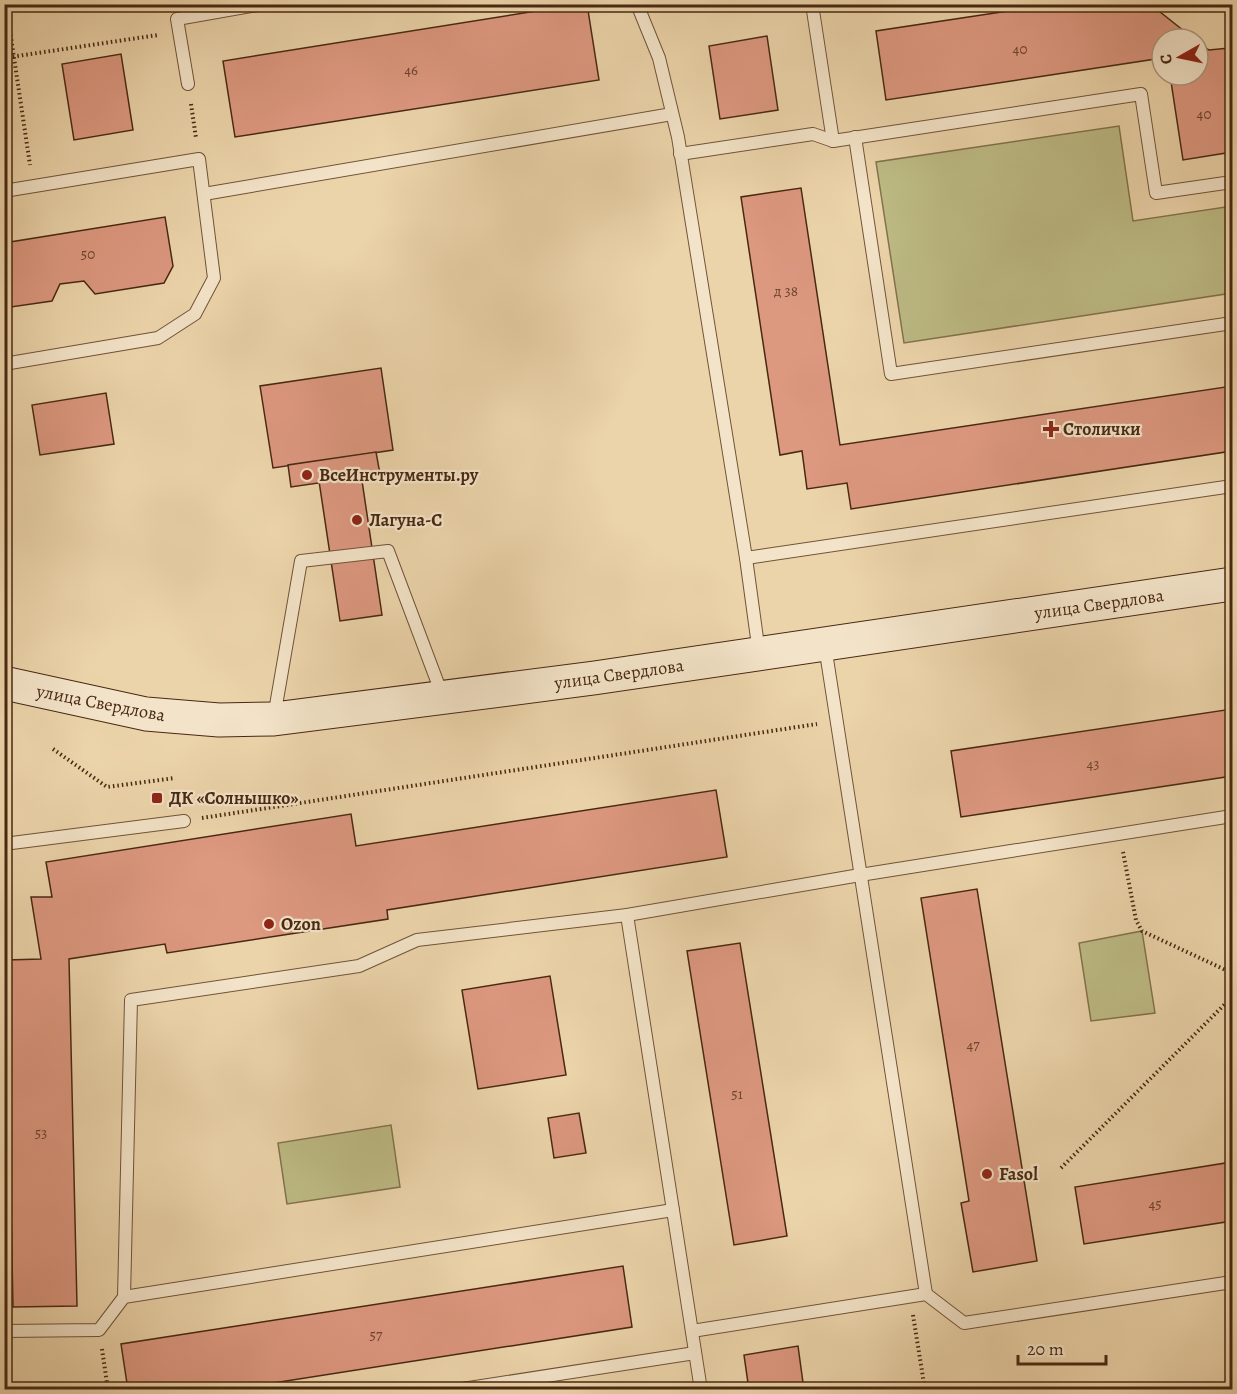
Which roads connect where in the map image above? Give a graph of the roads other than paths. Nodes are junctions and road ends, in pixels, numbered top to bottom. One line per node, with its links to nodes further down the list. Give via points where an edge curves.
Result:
1 (263, 4): 4 (lane, via 177,19)
2 (637, 4): 5 (lane, via 659,58)
3 (812, 4): 7 (lane)
4 (188, 84)
5 (672, 114): 8 (lane); 11 (lane)
6 (855, 137): 7 (lane); 9 (lane, via 1141,94 1156,193); 12 (lane, via 891,374)
7 (833, 141): 8 (lane, via 813,134)
8 (681, 154): 15 (lane)
9 (1233, 182)
10 (4, 191): 11 (lane, via 199,159)
11 (204, 194): 13 (lane, via 214,278 195,314 158,338)
12 (1233, 323)
13 (4, 364)
14 (1233, 486): 15 (lane)
15 (746, 558): 18 (lane)
16 (1233, 585): 17 (main road, улица Свердлова)
17 (824, 644): 18 (main road, улица Свердлова); 25 (lane)
18 (759, 653): 20 (main road, улица Свердлова)
19 (4, 683): 21 (main road, улица Свердлова, via 146,714 219,720)
20 (443, 698): 21 (main road, улица Свердлова); 21 (lane, via 388,551 301,561)
21 (274, 719)
22 (1233, 816): 25 (lane)
23 (184, 821): 24 (lane)
24 (4, 844)
25 (860, 875): 26 (lane); 29 (lane)
26 (627, 915): 27 (lane); 30 (lane, via 417,940 359,966 131,1000)
27 (673, 1210): 30 (lane); 32 (lane)
28 (1233, 1282): 29 (lane, via 964,1323)
29 (926, 1294): 32 (lane)
30 (124, 1297): 31 (lane, via 99,1330)
31 (4, 1331)
32 (692, 1331): 33 (lane)
33 (695, 1353): 34 (lane); 35 (lane)
34 (456, 1389)
35 (701, 1389)

